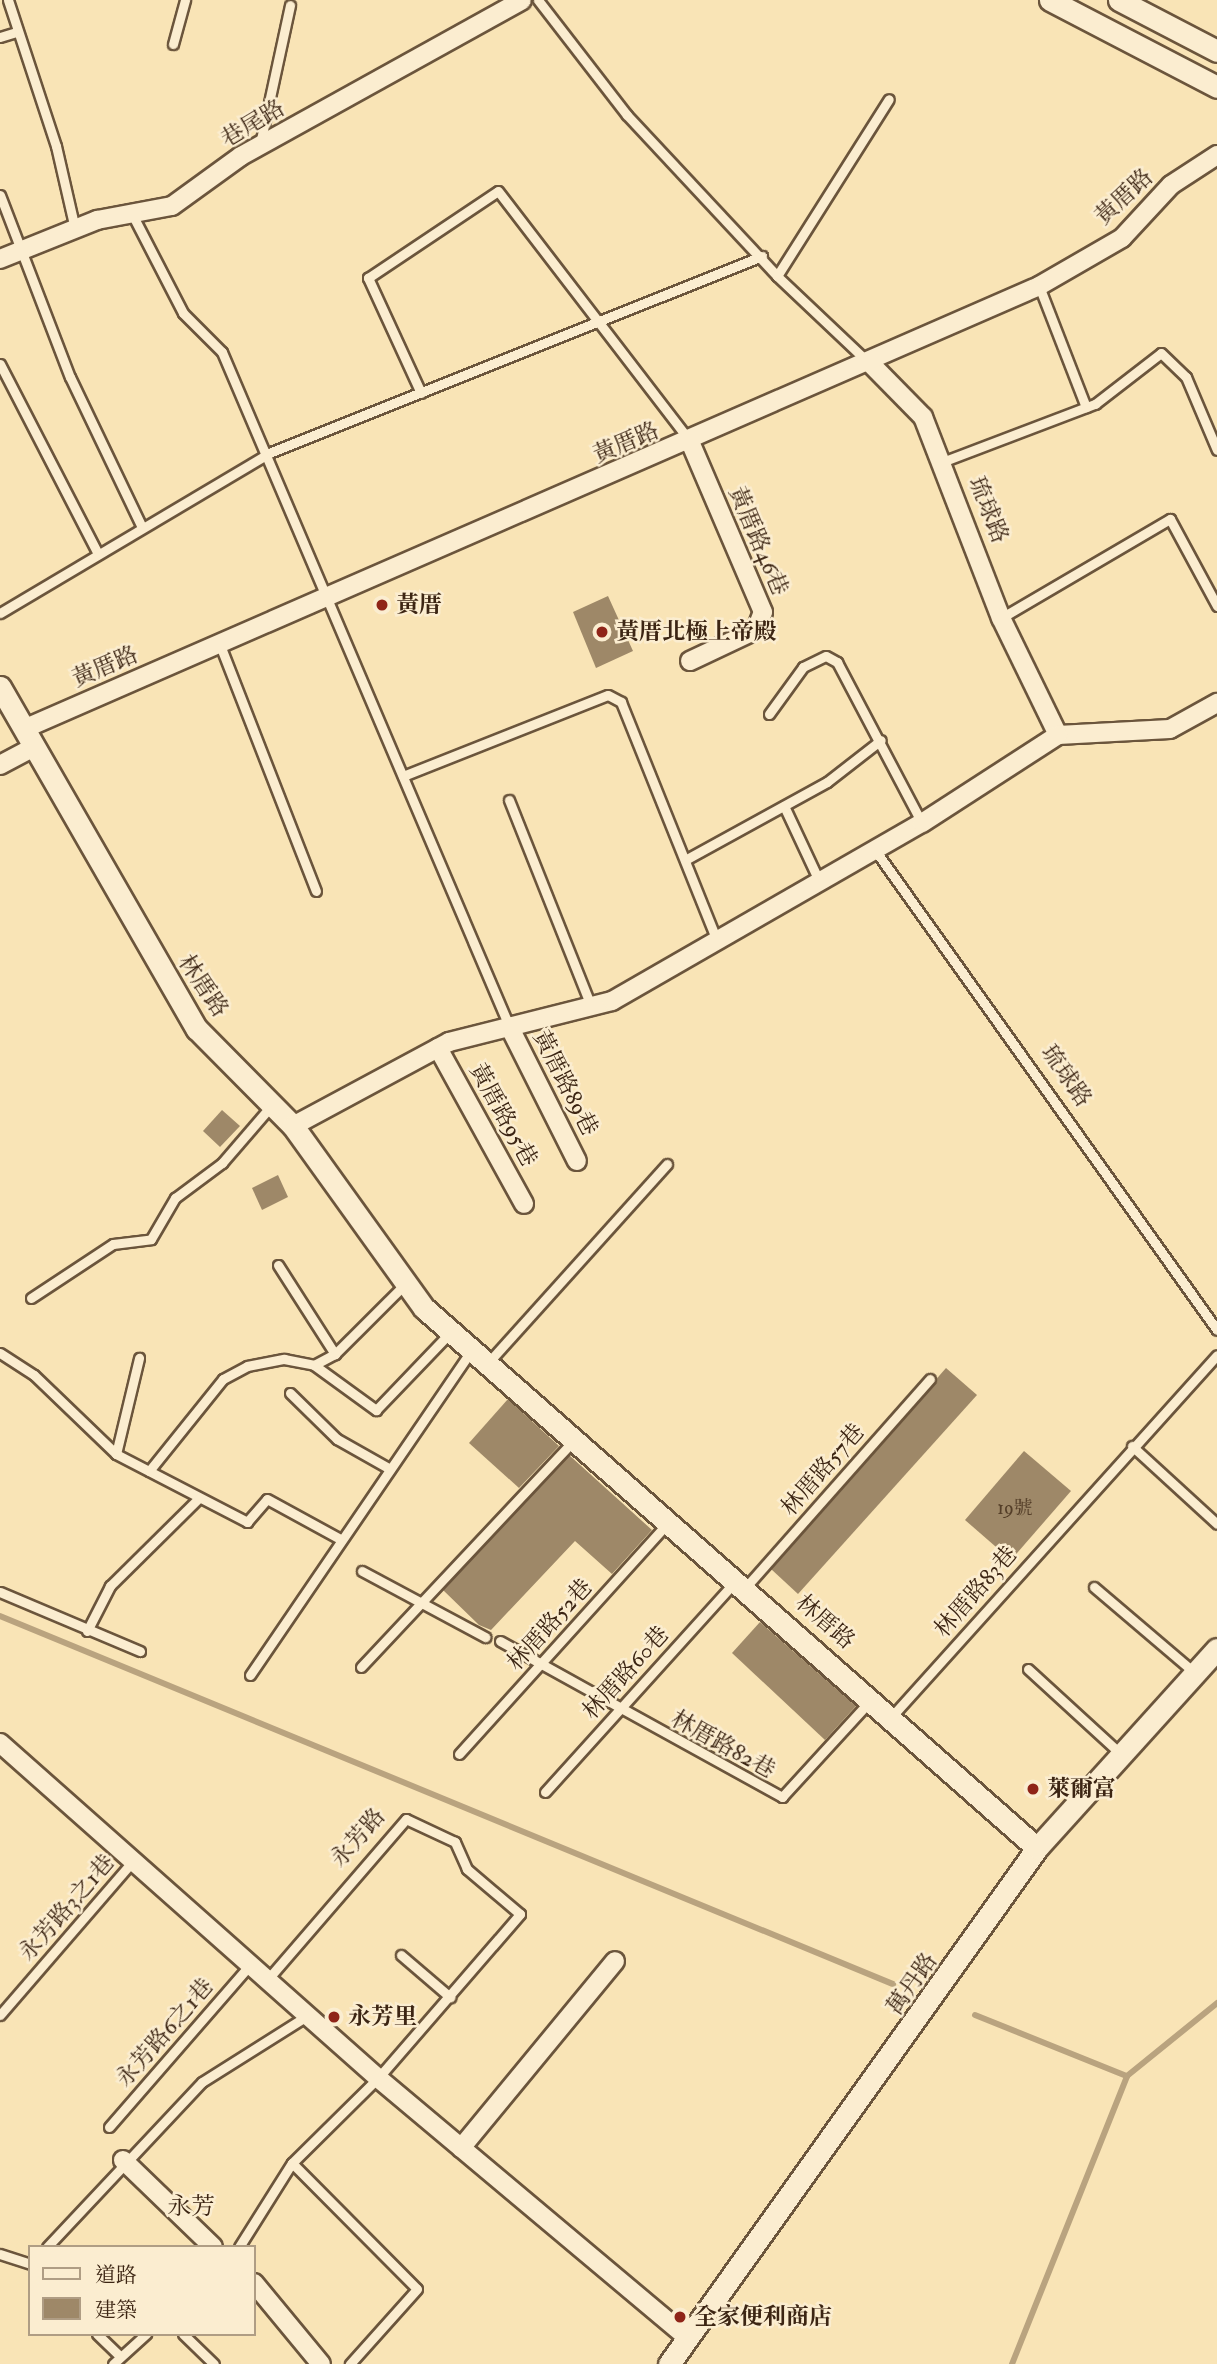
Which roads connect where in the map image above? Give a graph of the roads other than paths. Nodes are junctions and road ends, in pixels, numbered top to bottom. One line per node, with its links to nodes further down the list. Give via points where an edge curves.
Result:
1 (8, 0): 8 (lane)
2 (185, 0): 10 (lane)
3 (522, 0): 14 (street, 巷尾路)
4 (538, 0): 20 (lane, via 627,115)
5 (1050, 0): 12 (street)
6 (1119, 0): 11 (street)
7 (290, 5): 14 (lane)
8 (16, 32): 9 (lane); 18 (lane, via 56,146)
9 (0, 37)
10 (173, 44)
11 (1217, 51)
12 (1217, 87)
13 (889, 99): 22 (lane)
14 (260, 146): 17 (street, 巷尾路, via 172,206)
15 (1217, 155): 23 (street, 黃厝路, via 1171,185 1122,238)
16 (0, 195): 19 (lane)
17 (132, 215): 18 (street, 巷尾路); 31 (lane, via 183,313 222,352)
18 (75, 229): 19 (street, 巷尾路)
19 (20, 250): 21 (street, 巷尾路); 33 (lane, via 71,377)
20 (762, 256): 22 (lane); 24 (lane)
21 (0, 259)
22 (776, 276): 25 (lane)
23 (1039, 286): 25 (street, 黃厝路); 28 (lane)
24 (600, 322): 27 (lane); 27 (lane, via 498,191 368,278); 29 (lane)
25 (869, 362): 29 (street, 黃厝路); 32 (street, 琉球路, via 923,417)
26 (0, 363): 34 (lane)
27 (421, 393): 31 (lane)
28 (1086, 407): 30 (lane, via 1161,353 1186,377); 32 (lane)
29 (690, 442): 35 (street, 黃厝路); 40 (street, 黃厝路46巷, via 763,612 756,630)
30 (1217, 450)
31 (269, 453): 33 (lane); 35 (lane)
32 (942, 462): 38 (street, 琉球路)
33 (142, 527): 34 (lane)
34 (98, 554): 37 (lane)
35 (328, 599): 39 (street, 黃厝路); 48 (lane)
36 (1217, 606): 38 (lane, via 1170,519)
37 (0, 613)
38 (1002, 618): 44 (street, 琉球路)
39 (220, 645): 45 (street, 黃厝路); 55 (lane)
40 (690, 661)
41 (0, 687): 45 (street, 林厝路)
42 (1216, 705): 44 (street, via 1170,729)
43 (769, 714): 46 (lane, via 803,667 826,656 850,677)
44 (1058, 735): 51 (street)
45 (30, 737): 47 (street, 黃厝路); 60 (street, 林厝路, via 197,1029)
46 (881, 740): 50 (lane); 51 (lane)
47 (0, 765)
48 (403, 776): 53 (lane, via 608,695 621,702); 58 (lane)
49 (509, 800): 57 (lane)
50 (783, 806): 53 (lane); 54 (lane)
51 (922, 824): 52 (street)
52 (875, 850): 54 (street); 68 (lane, 琉球路)
53 (685, 860): 56 (lane)
54 (820, 883): 56 (street)
55 (316, 891)
56 (718, 943): 57 (street)
57 (591, 1006): 58 (street)
58 (509, 1026): 59 (street); 62 (street, 黃厝路89巷)
59 (438, 1048): 61 (street); 64 (street, 黃厝路95巷)
60 (271, 1106): 61 (street, 林厝路); 67 (lane, via 222,1163 175,1198 151,1239 113,1244)
61 (293, 1126): 66 (street, 林厝路)
62 (577, 1161)
63 (667, 1164): 73 (lane)
64 (524, 1204)
65 (278, 1265): 71 (lane)
66 (405, 1284): 69 (street, 林厝路); 71 (lane)
67 (31, 1298)
68 (1217, 1330)
69 (449, 1334): 73 (street, 林厝路); 75 (lane, via 376,1410)
70 (0, 1353): 80 (lane, via 34,1375)
71 (335, 1354): 75 (lane)
72 (1217, 1355): 79 (lane)
73 (478, 1358): 78 (street, 林厝路); 81 (lane)
74 (139, 1359): 80 (lane)
75 (314, 1365): 82 (lane, via 284,1359 247,1366 223,1379)
76 (930, 1379): 88 (lane, 林厝路57巷)
77 (290, 1393): 81 (lane, via 337,1439)
78 (573, 1441): 84 (street, 林厝路); 91 (lane)
79 (1132, 1446): 85 (lane); 106 (lane, 林厝路83巷)
80 (116, 1454): 82 (lane)
81 (390, 1469): 86 (lane)
82 (149, 1471): 83 (lane)
83 (199, 1498): 86 (lane, via 247,1522 267,1499); 92 (lane, via 110,1586)
84 (670, 1522): 88 (street, 林厝路); 97 (lane, 林厝路52巷)
85 (1217, 1524)
86 (342, 1540): 101 (lane)
87 (362, 1570): 91 (lane)
88 (740, 1584): 104 (street, 林厝路); 105 (lane, 林厝路60巷)
89 (1094, 1587): 100 (lane)
90 (0, 1592): 92 (lane)
91 (422, 1603): 93 (lane); 98 (lane)
92 (87, 1631): 96 (lane)
93 (485, 1637)
94 (500, 1641): 97 (lane)
95 (1217, 1649): 100 (street, 萬丹路)
96 (140, 1651)
97 (541, 1664): 102 (lane); 108 (lane, 林厝路52巷)
98 (361, 1667)
99 (1028, 1669): 109 (lane)
100 (1195, 1673): 109 (street, 萬丹路)
101 (250, 1675)
102 (592, 1692)
103 (603, 1698): 105 (lane, 林厝路82巷)
104 (873, 1698): 105 (lane, 林厝路82巷, via 782,1797); 106 (street, 林厝路)
105 (621, 1708): 110 (lane, 林厝路60巷)
106 (894, 1715): 111 (street, 林厝路)
107 (0, 1743): 112 (street)
108 (459, 1754)
109 (1122, 1755): 111 (street, 萬丹路)
110 (545, 1792)
111 (1037, 1848): 131 (street, 萬丹路)
112 (135, 1858): 115 (street); 118 (lane, 永芳路3之1巷)
113 (401, 1955): 117 (lane)
114 (615, 1961): 122 (street)
115 (251, 1964): 116 (street); 121 (lane, 永芳路6之1巷)
116 (268, 1979): 117 (lane, 永芳路, via 406,1819 455,1842 467,1869 520,1914); 119 (street)
117 (450, 1997): 120 (lane, 永芳路)
118 (0, 2015)
119 (307, 2016): 120 (street); 123 (lane, via 223,2065)
120 (378, 2078): 122 (street); 124 (lane, 永芳路)
121 (109, 2127)
122 (461, 2148): 131 (street)
123 (123, 2160): 125 (lane); 126 (street)
124 (292, 2163): 127 (lane, 永芳路); 139 (lane, via 416,2289)
125 (49, 2245)
126 (211, 2245)
127 (240, 2245)
128 (0, 2254): 129 (lane)
129 (28, 2263)
130 (256, 2286): 138 (street)
131 (684, 2335): 140 (street, 萬丹路)
132 (99, 2336): 135 (lane)
133 (144, 2336): 135 (lane)
134 (185, 2336): 137 (lane)
135 (120, 2356): 136 (lane)
136 (113, 2364)
137 (214, 2364)
138 (321, 2364)
139 (350, 2364)
140 (669, 2364)

